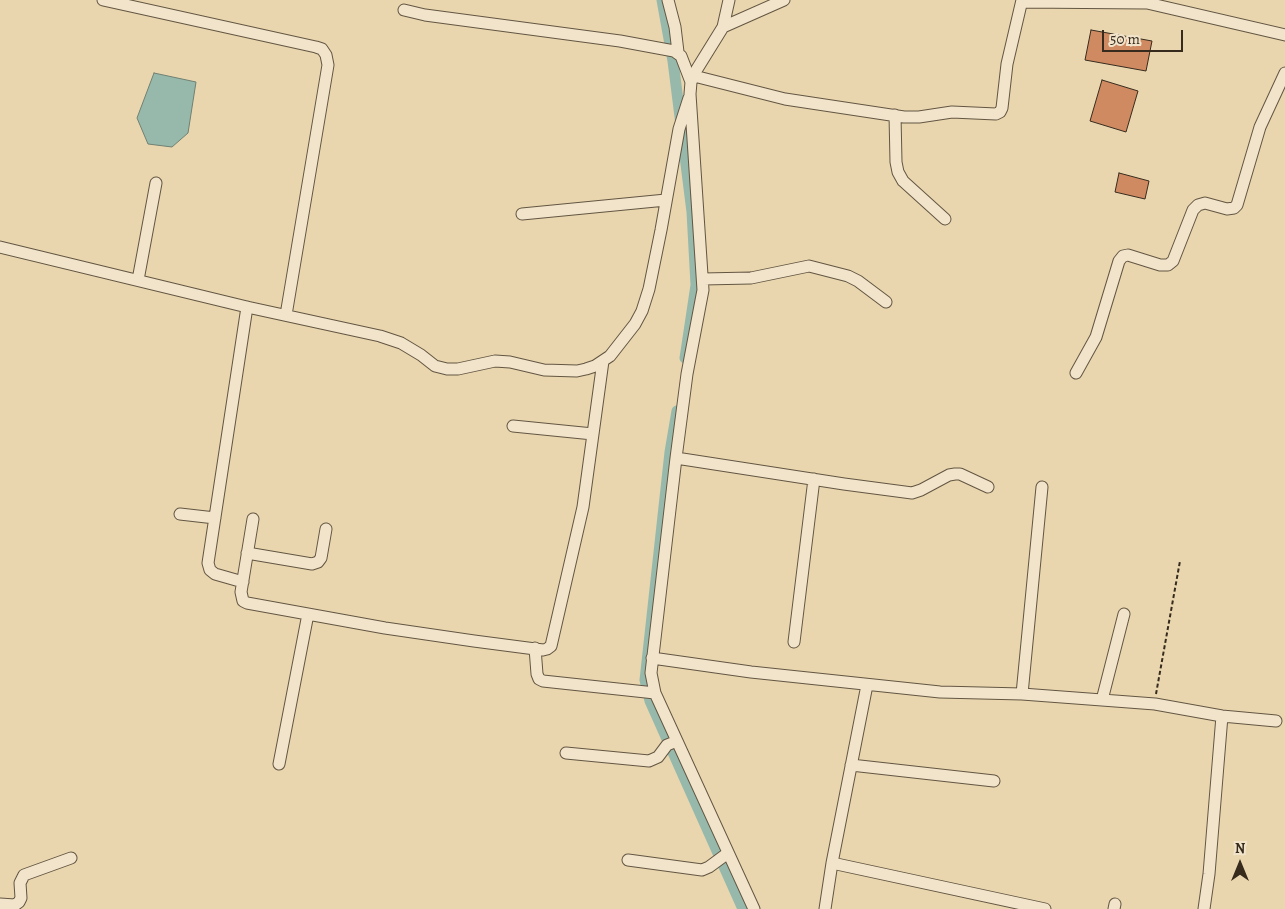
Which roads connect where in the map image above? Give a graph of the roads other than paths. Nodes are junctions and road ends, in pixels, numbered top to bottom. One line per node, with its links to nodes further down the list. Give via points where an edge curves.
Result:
1 (103, 0): 23 (street, via 316,47 326,55 328,65)
2 (668, 0): 9 (street, via 675,27)
3 (729, 0): 7 (street)
4 (784, 0): 7 (street)
5 (1022, 1): 8 (street, via 1147,3); 13 (street, via 1000,112 940,113 920,117)
6 (404, 10): 9 (street)
7 (723, 27): 11 (street)
8 (1285, 35)
9 (673, 51): 11 (street, via 681,56)
10 (1285, 73): 25 (street, via 1260,127 1238,205 1227,209 1205,203 1198,205 1193,210 1173,261 1168,264 1122,256 1096,337)
11 (693, 79): 12 (street); 13 (street, via 785,99)
12 (690, 94): 15 (street, via 679,129); 19 (street)
13 (895, 115): 17 (street, via 898,172 903,181)
14 (156, 183): 20 (street)
15 (666, 200): 16 (street); 24 (street, via 642,311)
16 (522, 214)
17 (945, 219)
18 (0, 247): 20 (street)
19 (703, 279): 21 (street, via 751,278 809,266 858,280); 28 (street)
20 (138, 280): 22 (street)
21 (886, 302)
22 (247, 306): 23 (street); 33 (street)
23 (286, 315): 24 (street, via 391,339 435,366 447,369 495,361 544,370 577,371)
24 (603, 361): 27 (street)
25 (1076, 373)
26 (513, 426): 27 (street)
27 (593, 434): 41 (street, via 583,507 551,646 543,650)
28 (676, 458): 29 (street); 42 (street)
29 (814, 479): 30 (street, via 912,493 949,475 960,474); 40 (street)
30 (988, 487)
31 (1042, 487): 45 (street)
32 (180, 514): 33 (street)
33 (215, 518): 37 (street, via 208,563 210,570)
34 (253, 519): 36 (street)
35 (326, 529): 36 (street, via 321,558 312,564)
36 (247, 553): 37 (street)
37 (243, 582): 38 (street, via 241,597 247,603)
38 (308, 614): 41 (street); 51 (street)
39 (1124, 614): 46 (street)
40 (794, 642)
41 (535, 648): 44 (street, via 537,674 543,681)
42 (652, 658): 43 (street); 44 (street)
43 (867, 685): 45 (street, via 940,692); 52 (street)
44 (650, 693): 49 (street)
45 (1022, 694): 46 (street)
46 (1102, 700): 47 (street, via 1155,704)
47 (1222, 716): 48 (street); 62 (street)
48 (1276, 721)
49 (672, 742): 50 (street, via 655,760 649,761); 54 (street)
50 (566, 753)
51 (279, 764)
52 (851, 765): 53 (street); 57 (street)
53 (994, 781)
54 (723, 857): 56 (street, via 702,870); 59 (street)
55 (71, 858): 58 (street, via 24,875 19,902 15,905)
56 (628, 860)
57 (832, 863): 60 (street); 61 (street)
58 (0, 904)
59 (754, 909)
60 (825, 909)
61 (1045, 909)
62 (1204, 909)

